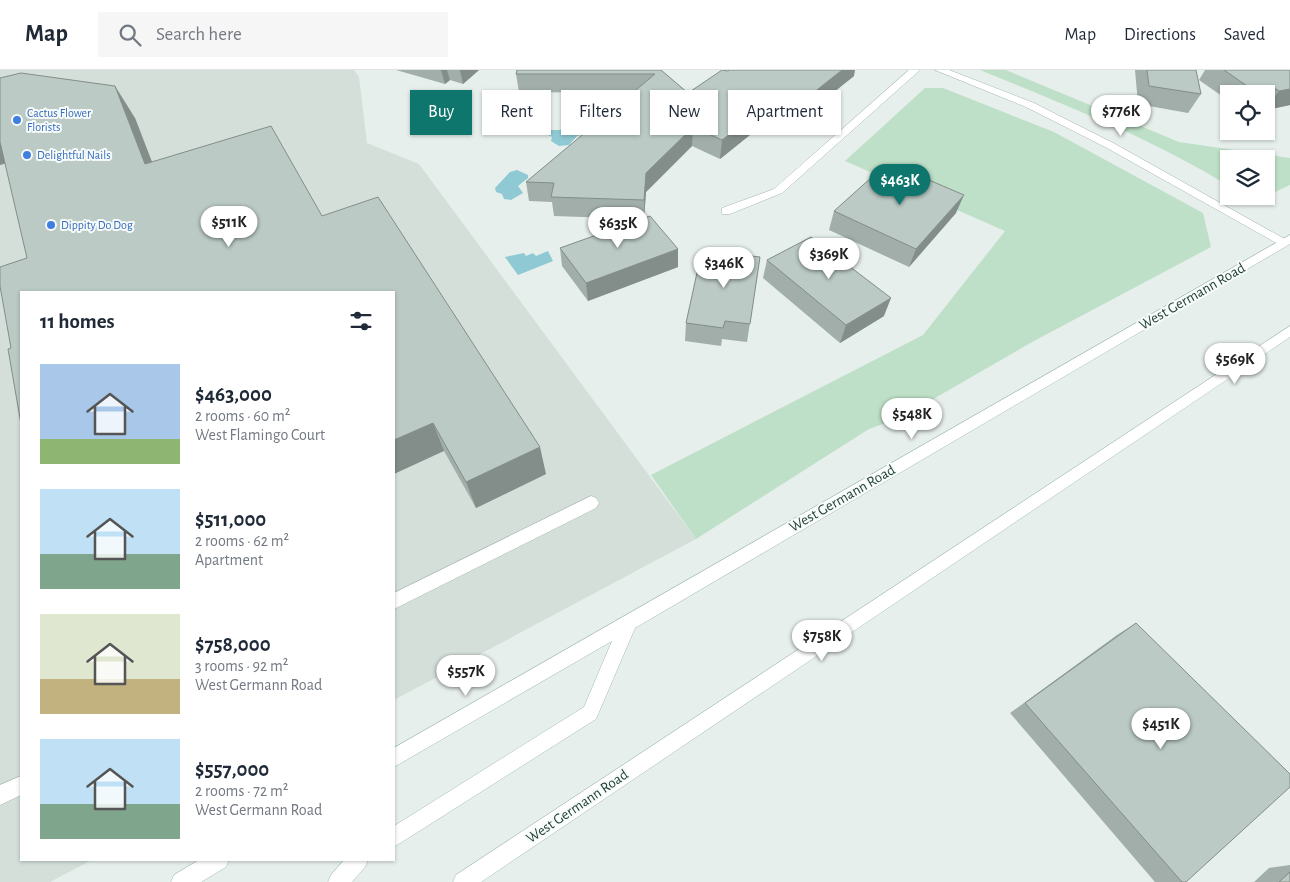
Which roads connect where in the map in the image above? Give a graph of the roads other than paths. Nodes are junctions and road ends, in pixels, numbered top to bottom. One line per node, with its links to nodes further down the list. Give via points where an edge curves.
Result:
1 (914, 70): 3 (main road, via 778,191)
2 (940, 70): 4 (main road, via 1038,109)
3 (726, 211)
4 (1287, 241): 8 (main road, West Germann Road)
5 (1290, 331): 17 (main road, West Germann Road)
6 (591, 503): 7 (main road)
7 (395, 601)
8 (629, 621): 9 (main road, West Germann Road); 12 (main road, via 590,712)
9 (395, 757)
10 (20, 785): 11 (main road)
11 (0, 795)
12 (395, 836)
13 (217, 861): 15 (main road)
14 (357, 861): 16 (main road)
15 (181, 882)
16 (338, 882)
17 (463, 882)

